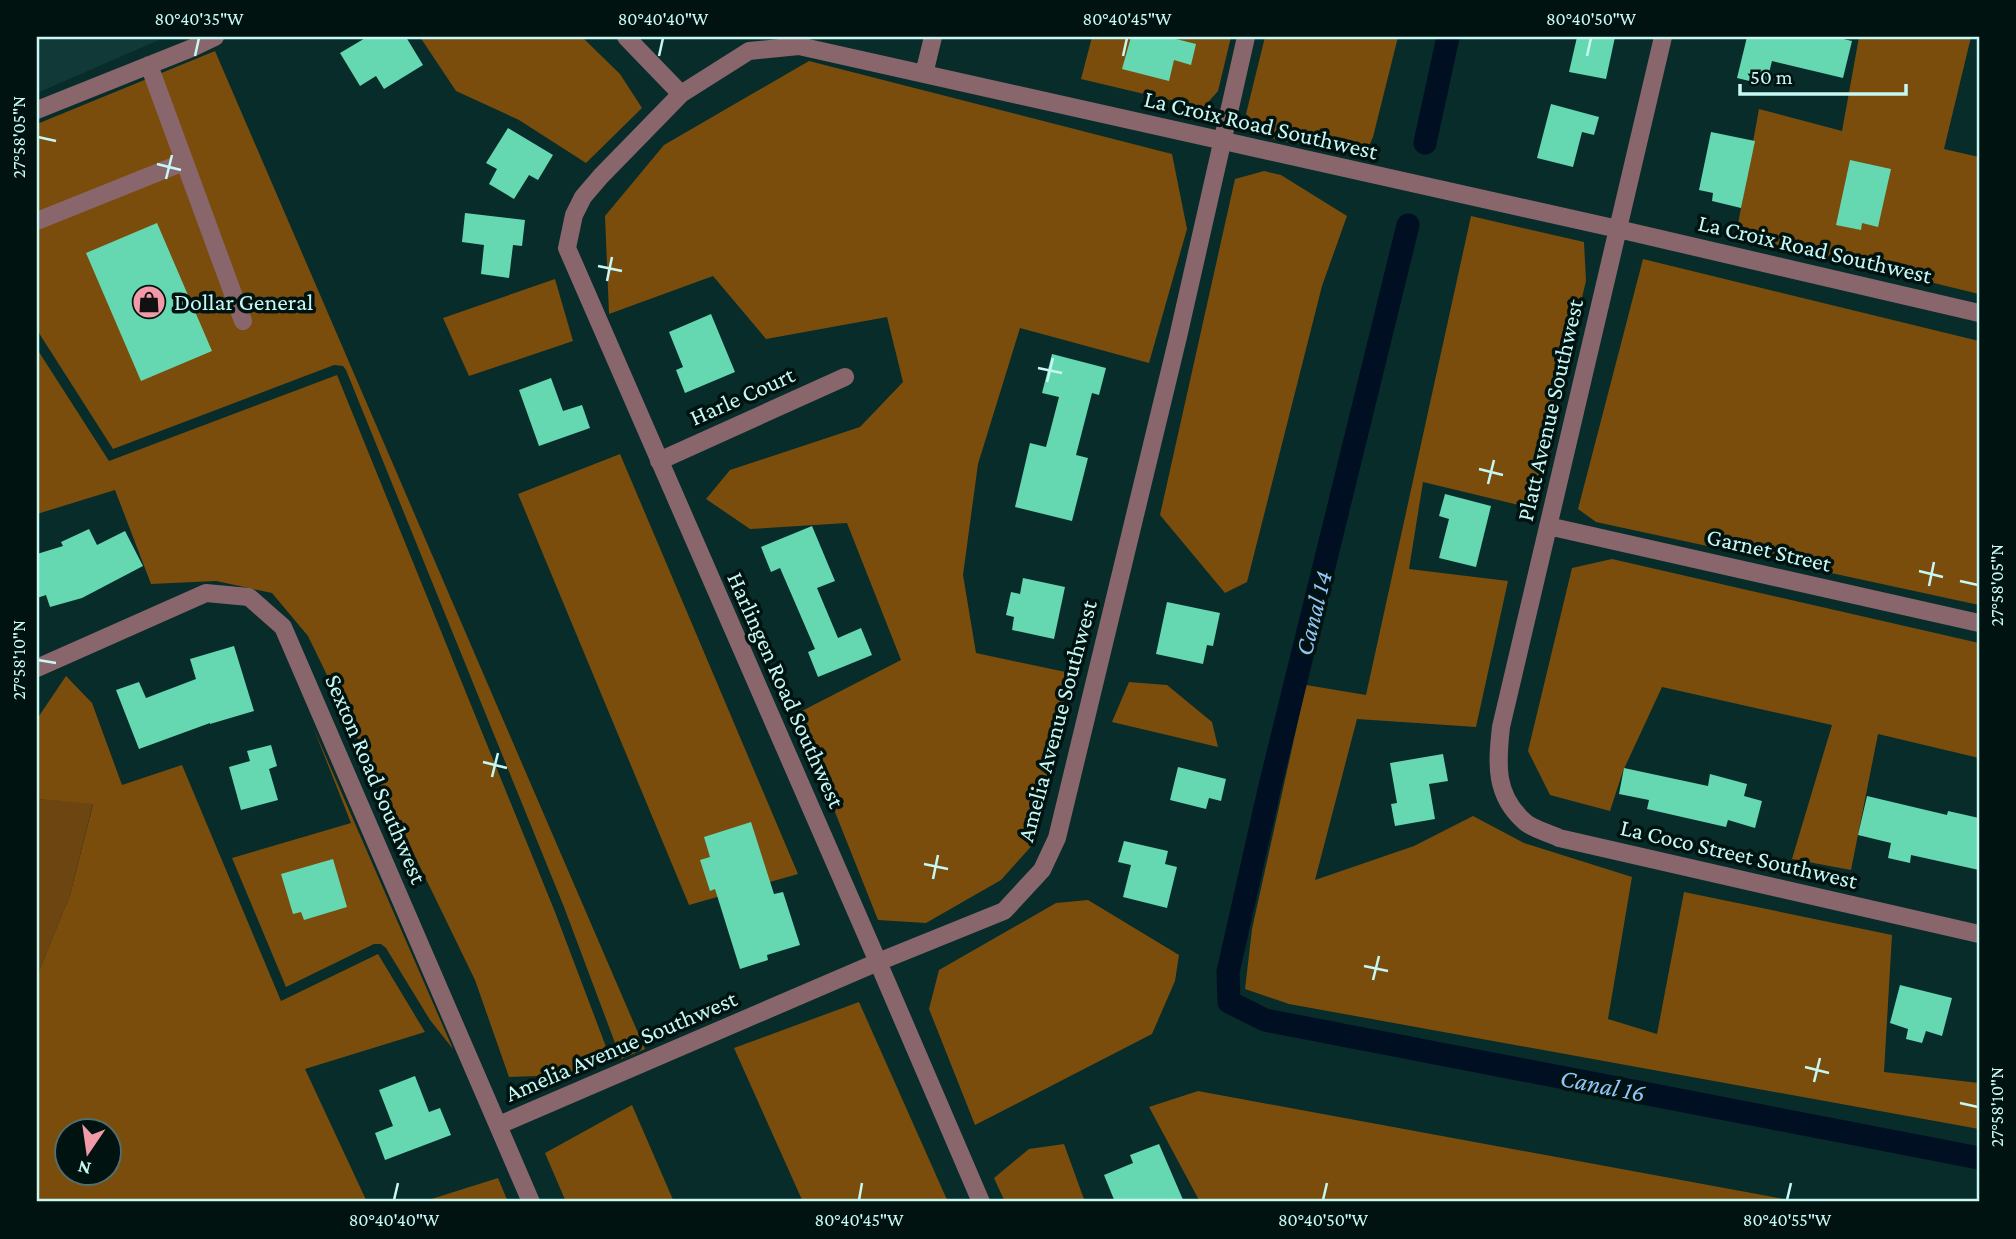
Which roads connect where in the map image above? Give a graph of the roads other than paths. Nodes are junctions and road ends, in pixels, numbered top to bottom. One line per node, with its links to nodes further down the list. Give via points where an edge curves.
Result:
1 (215, 37): 6 (street)
2 (626, 37): 8 (street)
3 (933, 37): 7 (street)
4 (1246, 37): 10 (street, Amelia Avenue Southwest)
5 (1663, 37): 14 (street, Platt Avenue Southwest)
6 (149, 65): 9 (street); 11 (street)
7 (923, 74): 8 (street, La Croix Road Southwest, via 799,46 749,51); 10 (street, La Croix Road Southwest)
8 (681, 94): 12 (street, La Croix Road Southwest)
9 (37, 110)
10 (1222, 141): 14 (street, La Croix Road Southwest); 24 (street, Amelia Avenue Southwest, via 1057,838 1042,870 1004,911)
11 (184, 162): 13 (street); 16 (street)
12 (583, 197): 18 (street, Harlingen Road Southwest, via 567,248)
13 (37, 221)
14 (1618, 229): 15 (street, La Croix Road Southwest); 19 (street, Platt Avenue Southwest)
15 (1979, 313)
16 (243, 321)
17 (845, 377): 18 (street, Harle Court)
18 (659, 461): 24 (street, Harlingen Road Southwest)
19 (1548, 526): 20 (street, Garnet Street); 22 (street, Platt Avenue Southwest, via 1501,726 1497,760)
20 (1979, 623)
21 (37, 667): 25 (street, Sexton Road Southwest, via 206,593 249,597 283,626)
22 (1503, 795): 23 (street, La Coco Street Southwest, via 1525,823 1559,838)
23 (1979, 933)
24 (878, 962): 25 (street, Amelia Avenue Southwest); 27 (street, Harlingen Road Southwest)
25 (499, 1125): 26 (street, Sexton Road Southwest)
26 (531, 1202)
27 (981, 1202)

